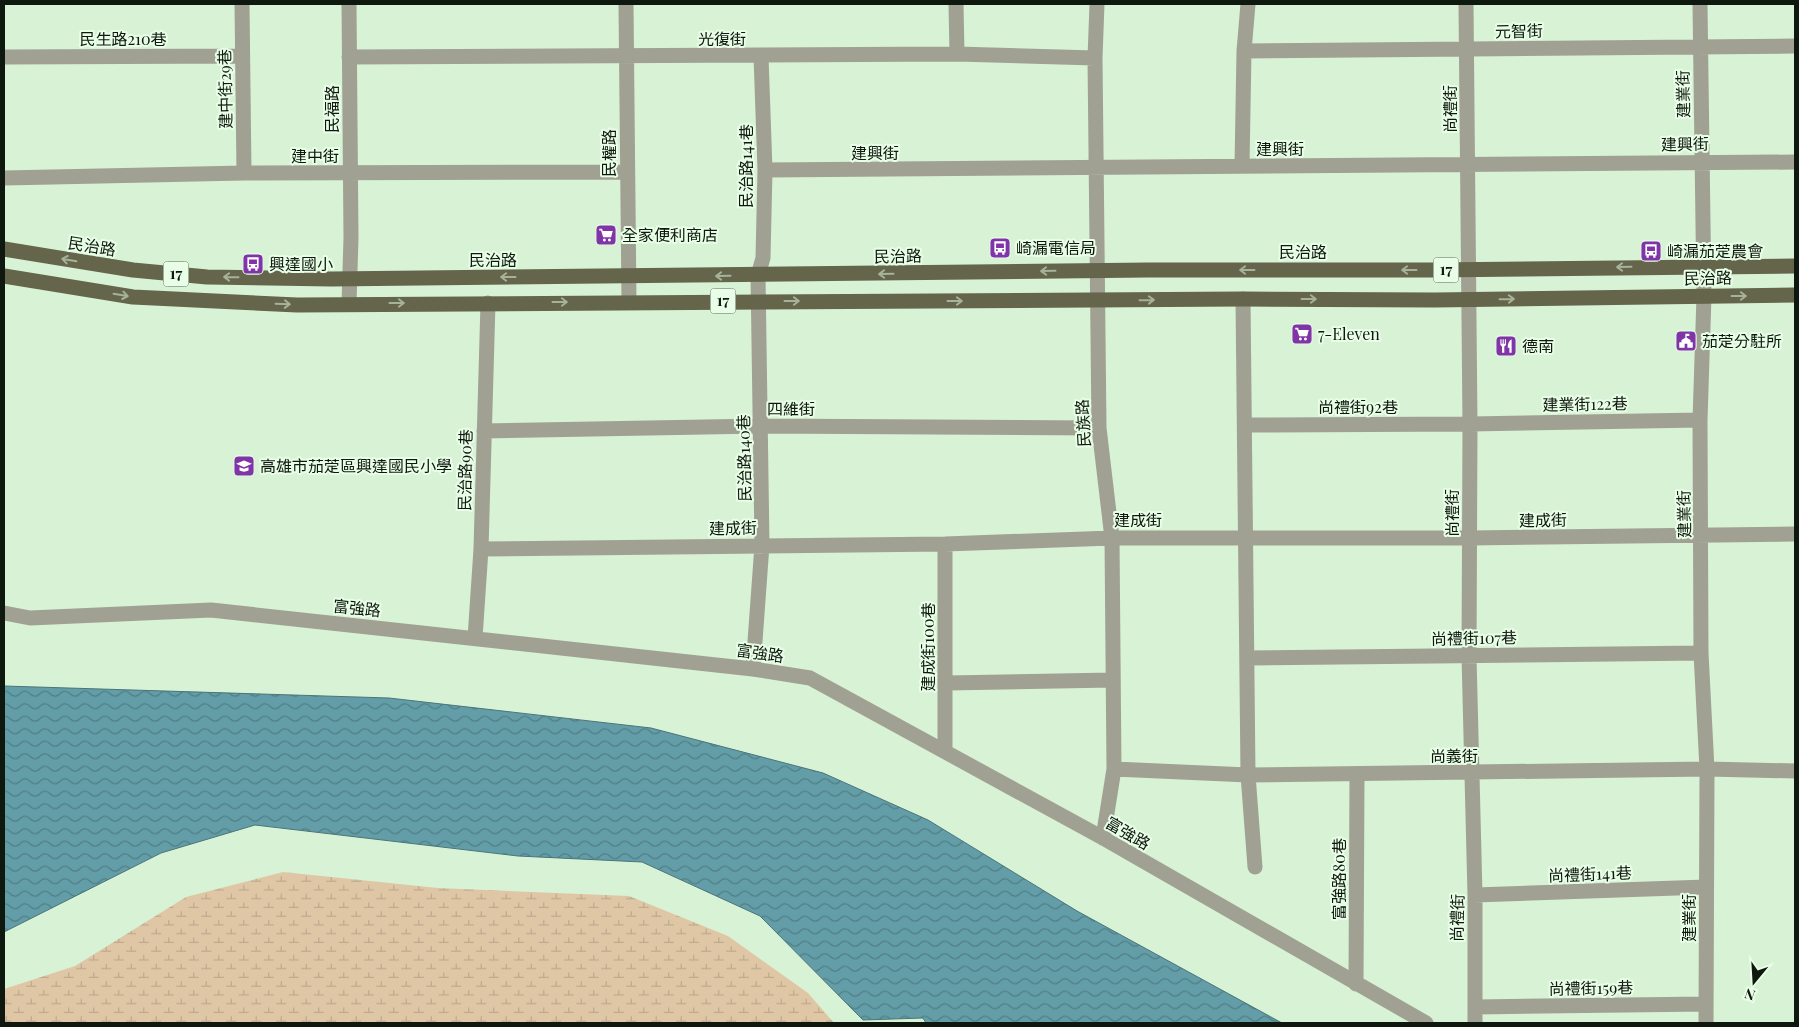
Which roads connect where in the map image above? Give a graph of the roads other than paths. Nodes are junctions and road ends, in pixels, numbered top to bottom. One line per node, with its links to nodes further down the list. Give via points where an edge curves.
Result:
1 (242, 4): 14 (street, 建中街29巷)
2 (349, 4): 16 (street, 民福路)
3 (626, 4): 17 (street, 民權路)
4 (956, 4): 13 (street)
5 (1097, 4): 19 (street, 民族路)
6 (1248, 4): 12 (street)
7 (1466, 4): 11 (street, 尚禮街)
8 (1700, 4): 9 (street, 建業街)
9 (1700, 46): 10 (street, 元智街); 11 (street, 元智街); 20 (street, 建業街)
10 (1795, 46)
11 (1468, 50): 12 (street, 元智街); 22 (street, 尚禮街)
12 (1244, 51): 23 (street)
13 (957, 54): 15 (street, 光復街); 19 (street, 光復街)
14 (242, 56): 18 (street, 民生路210巷); 27 (street, 建中街29巷)
15 (761, 56): 17 (street, 光復街); 25 (street, 民治路141巷)
16 (349, 57): 17 (street, 光復街); 28 (street, 民福路)
17 (627, 57): 26 (street, 民權路)
18 (4, 58)
19 (1095, 58): 24 (street, 民族路)
20 (1701, 161): 21 (street, 建興街); 22 (street, 建興街); 31 (street, 建業街)
21 (1795, 162)
22 (1467, 165): 23 (street, 建興街); 33 (street, 尚禮街)
23 (1242, 166): 24 (street, 建興街)
24 (1097, 169): 25 (street, 建興街); 34 (street, 民族路)
25 (765, 170): 35 (street, 民治路141巷, via 763,258)
26 (626, 172): 28 (street, 建中街); 37 (street, 民權路)
27 (244, 173): 28 (street, 建中街); 29 (street, 建中街)
28 (349, 173): 38 (street, 民福路)
29 (4, 178)
30 (4, 249): 38 (main road, 民治路 / 17, one-way to 30, via 207,277 133,270)
31 (1703, 266): 32 (main road, 民治路 / 17); 33 (main road, 民治路 / 17, one-way to 33); 40 (street, 建業街)
32 (1795, 266)
33 (1468, 269): 34 (main road, 民治路 / 17, one-way to 34); 43 (street, 尚禮街)
34 (1097, 271): 35 (main road, 民治路 / 17, one-way to 35); 42 (street, 民族路)
35 (758, 275): 37 (main road, 民治路 / 17, one-way to 37); 44 (street, 民治路140巷)
36 (4, 276): 47 (main road, 民治路 / 17, one-way to 47, via 133,297 297,305)
37 (629, 277): 38 (main road, 民治路 / 17, one-way to 38); 45 (street, 民權路)
38 (350, 279): 47 (street, 民福路)
39 (1795, 295): 40 (main road, 民治路 / 17, one-way to 39)
40 (1704, 296): 43 (main road, 民治路 / 17, one-way to 40); 48 (street, 建業街)
41 (1243, 298): 42 (main road, 民治路 / 17, one-way to 41); 43 (main road, 民治路 / 17, one-way to 43); 50 (street)
42 (1098, 300): 44 (main road, 民治路 / 17, one-way to 42); 52 (street, 民族路)
43 (1470, 300): 49 (street, 尚禮街)
44 (758, 301): 45 (main road, 民治路 / 17); 51 (street, 民治路140巷)
45 (629, 302): 46 (main road, 民治路 / 17, one-way to 45)
46 (488, 303): 47 (main road, 民治路 / 17, one-way to 46); 53 (street, 民治路90巷)
47 (348, 304)
48 (1700, 420): 49 (street, 建業街122巷); 55 (street, 建業街)
49 (1470, 424): 50 (street, 尚禮街92巷); 58 (street, 尚禮街)
50 (1245, 425): 56 (street)
51 (761, 426): 52 (street, 四維街); 53 (street, 四維街); 60 (street, 民治路140巷)
52 (1099, 428): 57 (street, 民族路)
53 (484, 430): 61 (street, 民治路90巷)
54 (1795, 534): 55 (street, 建成街)
55 (1702, 536): 58 (street, 建成街); 64 (street, 建業街)
56 (1246, 537): 57 (street, 建成街); 58 (street, 建成街); 66 (street)
57 (1112, 538): 59 (street, 建成街); 68 (street, 民族路)
58 (1470, 538): 65 (street, 尚禮街)
59 (945, 544): 60 (street, 建成街); 69 (street, 建成街100巷)
60 (762, 545): 61 (street, 建成街); 67 (street, 民治路140巷)
61 (481, 549): 63 (street, 民治路90巷)
62 (4, 612): 63 (street, 富強路, via 30,618 211,610)
63 (475, 638): 67 (street, 富強路)
64 (1701, 653): 65 (street, 尚禮街107巷); 71 (street, 建業街)
65 (1469, 656): 66 (street, 尚禮街107巷); 75 (street, 尚禮街)
66 (1247, 658): 76 (street)
67 (753, 669): 70 (street, 富強路, via 810,678)
68 (1113, 680): 69 (street); 72 (street, 民族路)
69 (946, 682): 70 (street, 建成街100巷)
70 (945, 750): 77 (street, 富強路)
71 (1707, 769): 73 (street, 尚義街); 75 (street, 尚義街); 79 (street, 建業街)
72 (1114, 770): 76 (street, 尚義街); 77 (street, 民族路)
73 (1795, 771)
74 (1357, 774): 75 (street, 尚義街); 76 (street, 尚義街); 81 (street, 富強路80巷)
75 (1471, 774): 80 (street, 尚禮街)
76 (1248, 775): 78 (street)
77 (1102, 838): 81 (street, 富強路)
78 (1255, 867)
79 (1706, 887): 80 (street, 尚禮街141巷); 82 (street, 建業街)
80 (1475, 895): 83 (street, 尚禮街)
81 (1356, 984): 84 (street, 富強路)
82 (1706, 1004): 83 (street, 尚禮街159巷); 86 (street, 建業街)
83 (1476, 1007): 85 (street, 尚禮街)
84 (1426, 1023)
85 (1475, 1023)
86 (1706, 1023)

